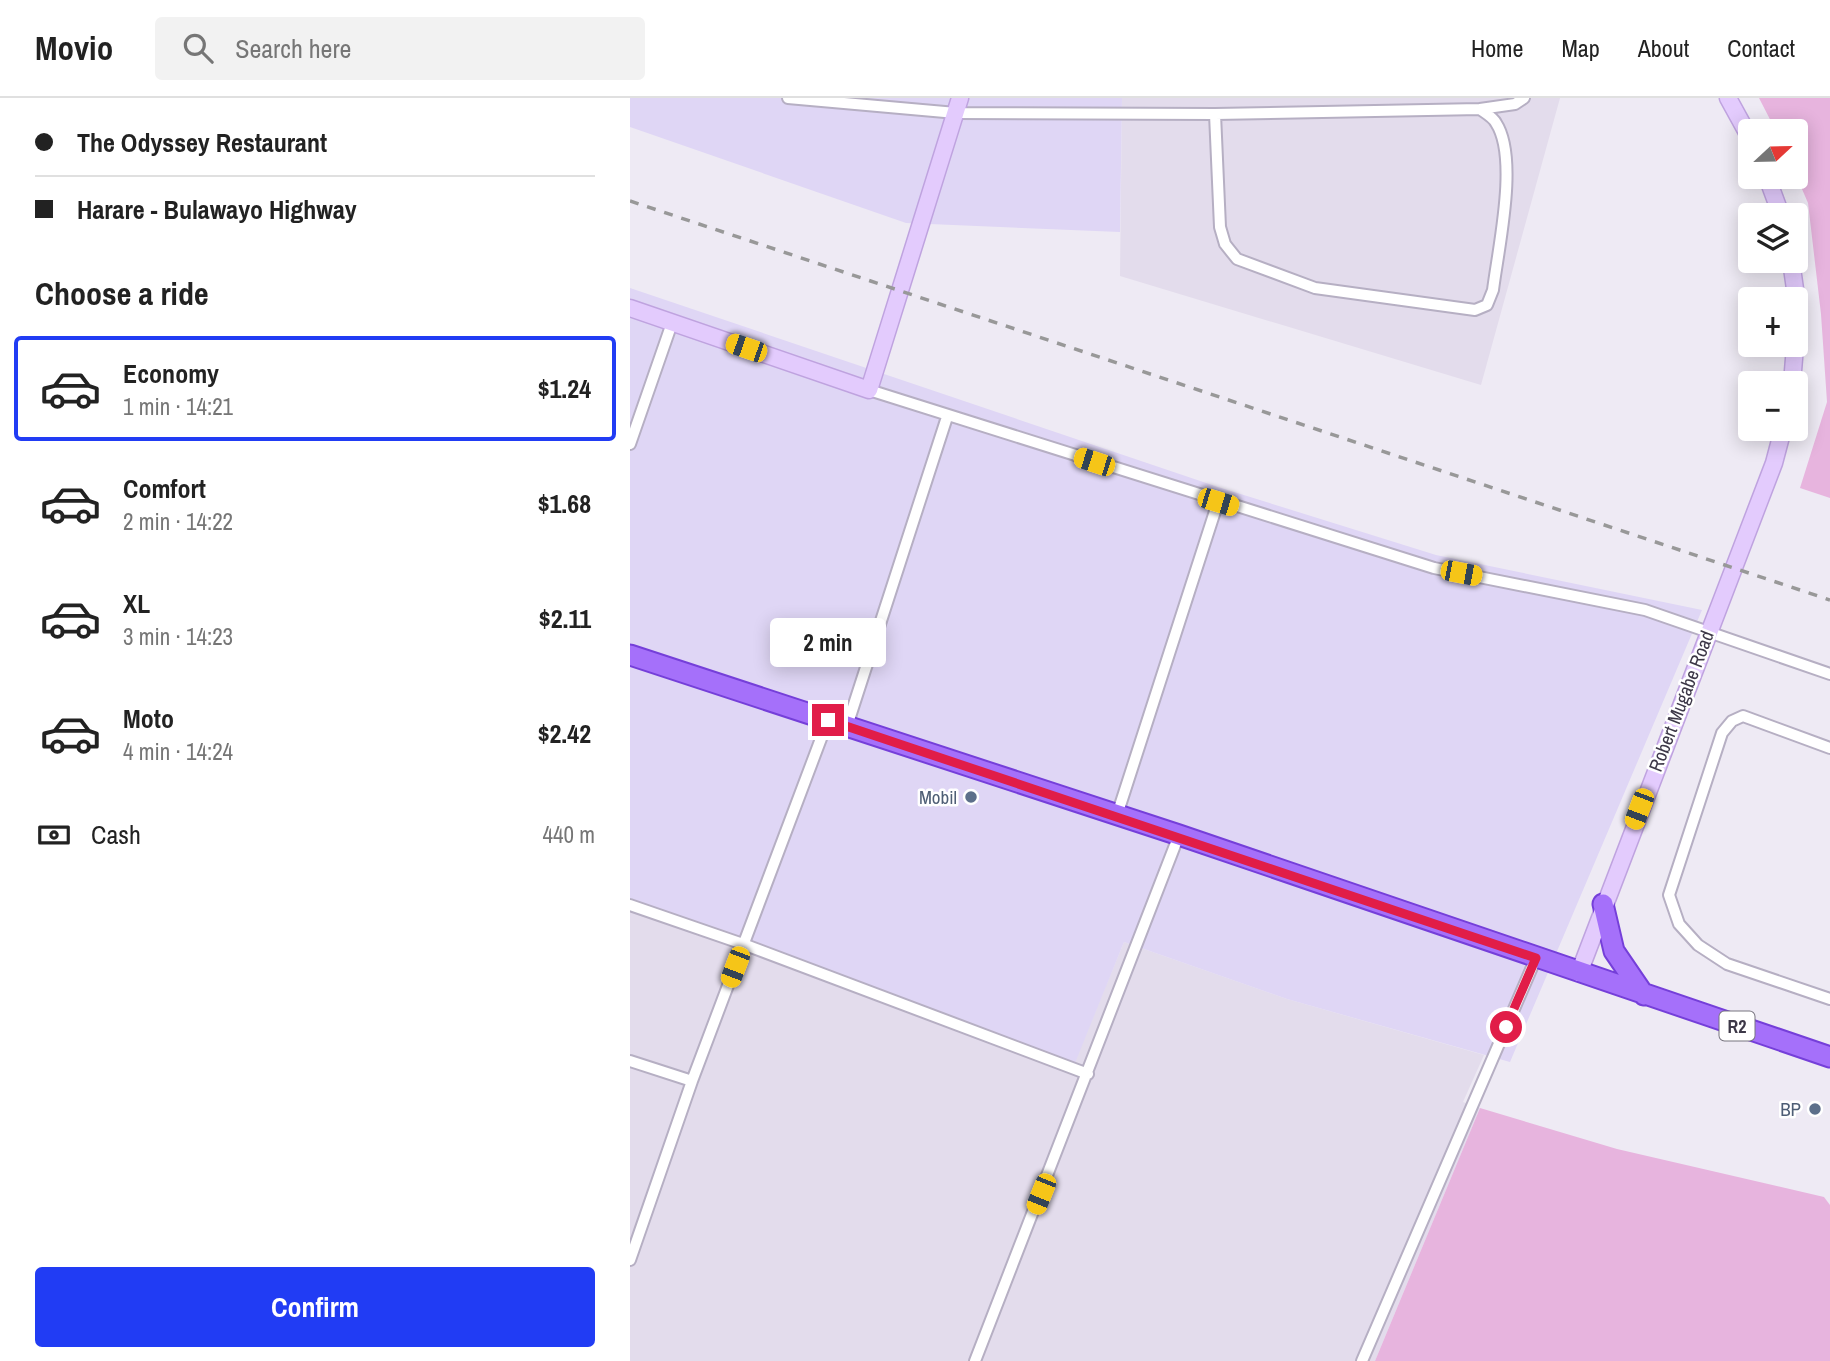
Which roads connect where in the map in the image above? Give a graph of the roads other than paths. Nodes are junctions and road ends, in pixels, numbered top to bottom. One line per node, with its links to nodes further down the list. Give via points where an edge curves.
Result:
1 (788, 98): 4 (street)
2 (1524, 98): 5 (street)
3 (1728, 98): 7 (street)
4 (958, 105): 6 (street); 12 (street)
5 (1480, 109): 6 (street); 6 (street, via 1496,121 1506,170 1493,290 1486,305 1475,310 1338,293 1237,259 1225,244 1220,227)
6 (1215, 114)
7 (1740, 119)
8 (1793, 273): 11 (street, via 1798,310)
9 (630, 308): 10 (street)
10 (671, 323): 12 (street); 15 (street)
11 (1794, 371)
12 (869, 390): 13 (street)
13 (947, 417): 16 (street); 20 (street)
14 (1780, 441): 17 (street, Robert Mugabe Road)
15 (630, 444)
16 (1218, 502): 17 (street, via 1434,568 1645,610); 22 (street)
17 (1706, 633): 19 (street); 24 (street, Robert Mugabe Road)
18 (630, 655): 20 (highway, R2)
19 (1830, 674)
20 (838, 723): 22 (highway, R2); 26 (street)
21 (1830, 748): 30 (street, via 1743,716 1732,721 1722,733 1669,895 1679,924 1727,964)
22 (1117, 815): 23 (highway, R2)
23 (1179, 835): 27 (highway, R2); 33 (street)
24 (1604, 904): 28 (street, Robert Mugabe Road); 29 (highway, via 1614,951)
25 (630, 905): 26 (street)
26 (743, 944): 33 (street); 34 (street)
27 (1536, 958): 28 (highway, R2); 37 (street)
28 (1579, 973): 29 (highway, R2)
29 (1644, 995): 31 (highway, R2)
30 (1830, 999)
31 (1828, 1051)
32 (630, 1061): 34 (street)
33 (1088, 1074): 36 (street)
34 (692, 1081): 35 (street)
35 (630, 1260)
36 (975, 1361)
37 (1362, 1361)

